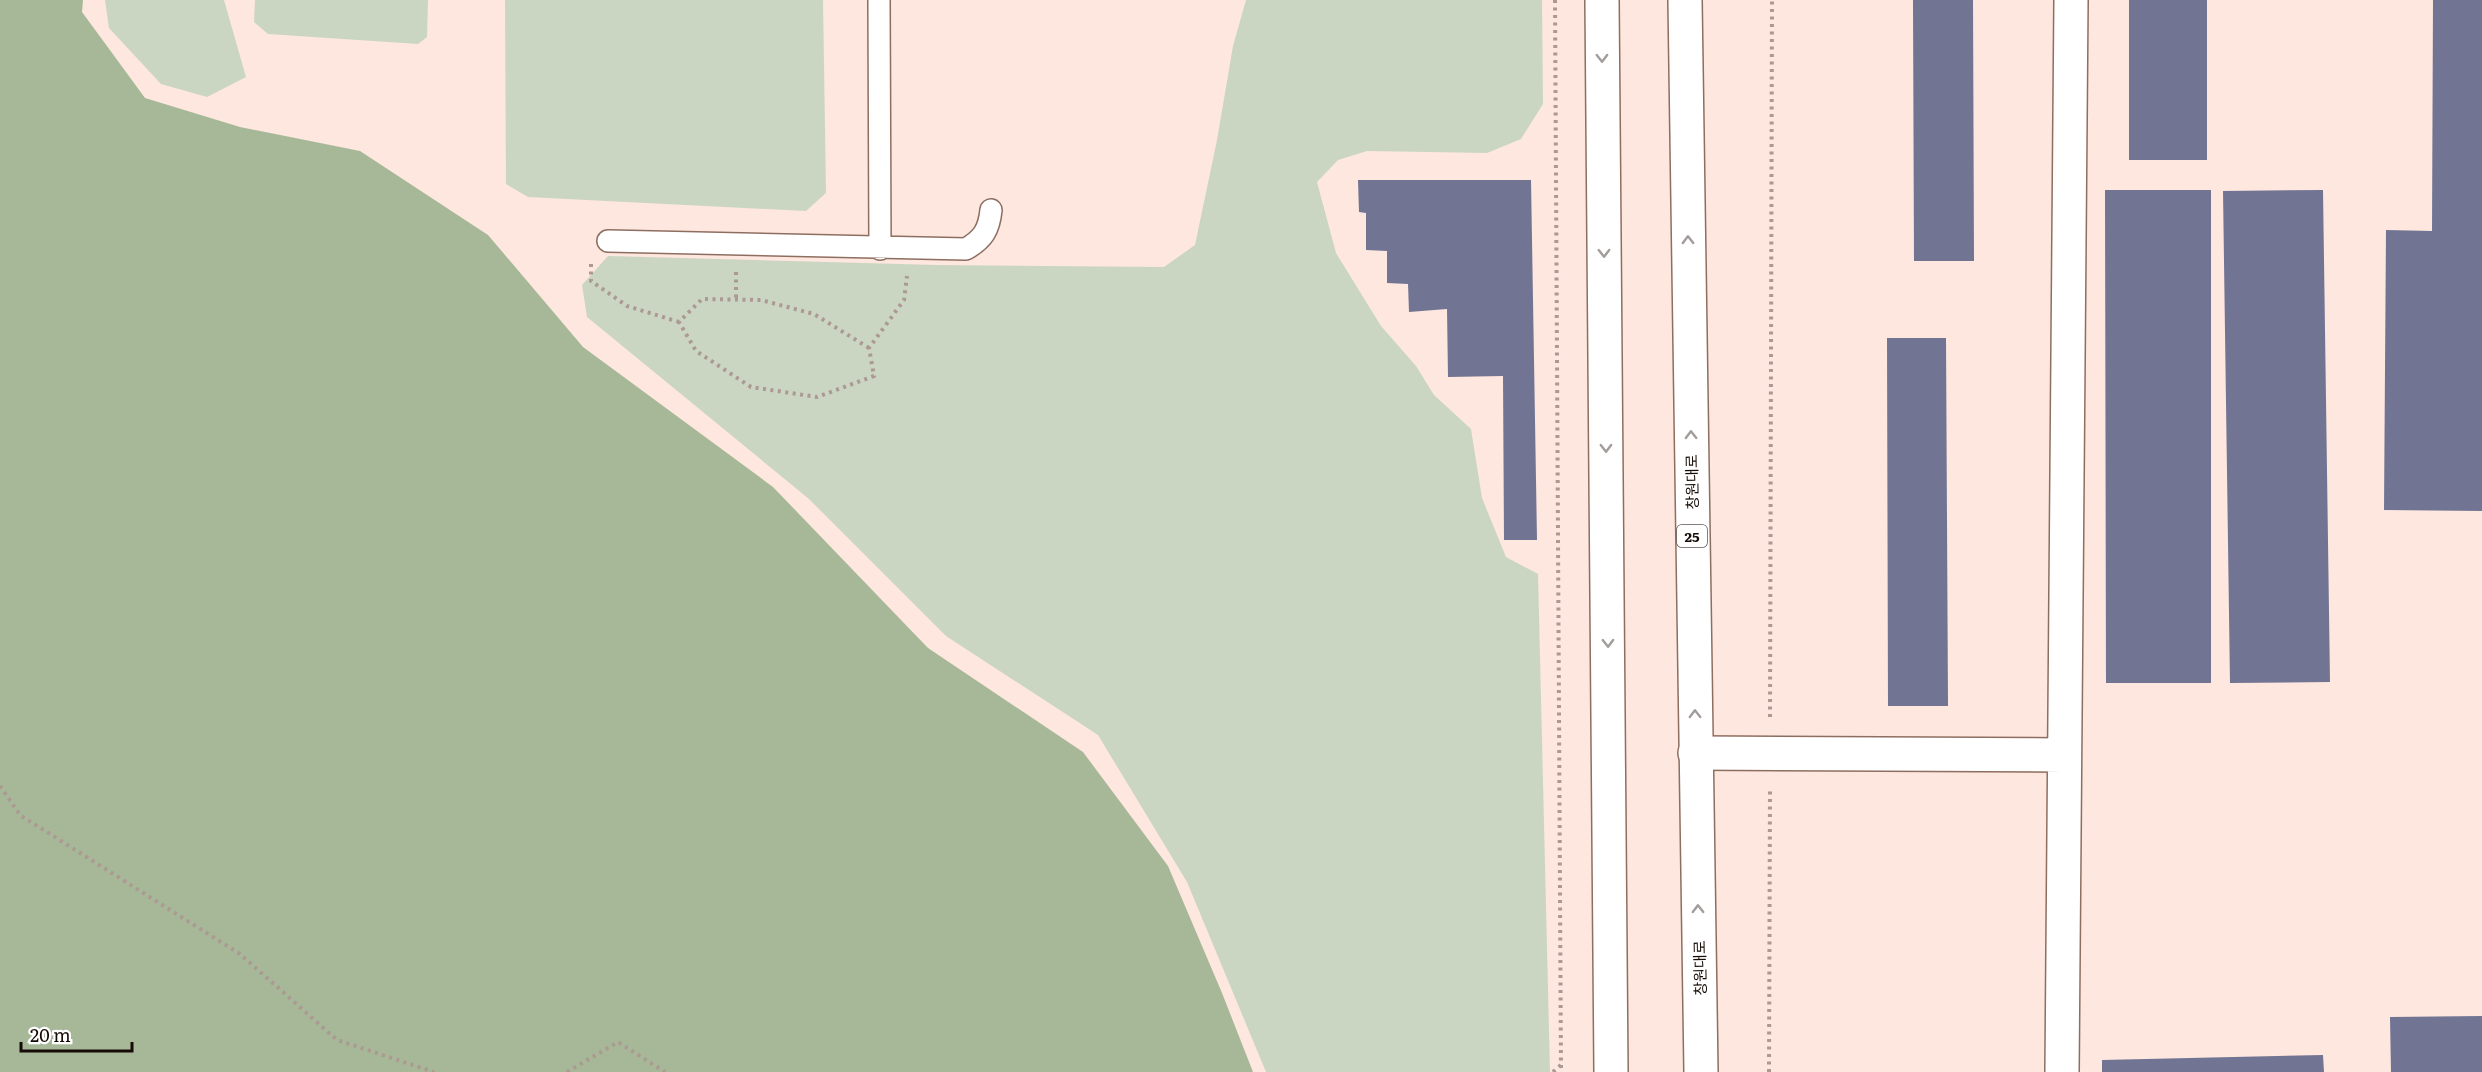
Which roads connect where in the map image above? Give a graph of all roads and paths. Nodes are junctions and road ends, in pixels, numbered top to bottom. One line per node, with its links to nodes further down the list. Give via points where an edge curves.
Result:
1 (879, 0): 9 (lane)
2 (1555, 0): 17 (path)
3 (1602, 0): 23 (main road, one-way to 23)
4 (1685, 0): 13 (main road, 창원대로 / 25, one-way to 4)
5 (1772, 0): 14 (path)
6 (2071, 0): 15 (main road)
7 (991, 210): 10 (lane, via 990,226 980,240 966,249)
8 (608, 241): 9 (lane); 11 (path, via 590,266 591,281 627,306)
9 (880, 249): 10 (lane)
10 (910, 249): 12 (path, via 904,300)
11 (680, 322): 12 (path, via 702,299 761,300 814,314); 12 (path, via 696,351 752,387 817,397 874,376)
12 (869, 348)
13 (1695, 753): 14 (main road); 24 (main road, 창원대로 / 25, one-way to 13)
14 (1770, 753): 15 (main road); 25 (path)
15 (2064, 755): 26 (main road)
16 (0, 786): 18 (path, via 20,815 240,954 337,1040)
17 (1560, 1065): 21 (path); 22 (path)
18 (434, 1072)
19 (567, 1072): 20 (path, via 618,1042)
20 (665, 1072)
21 (1553, 1072)
22 (1560, 1072)
23 (1611, 1072)
24 (1701, 1072)
25 (1769, 1072)
26 (2062, 1072)

